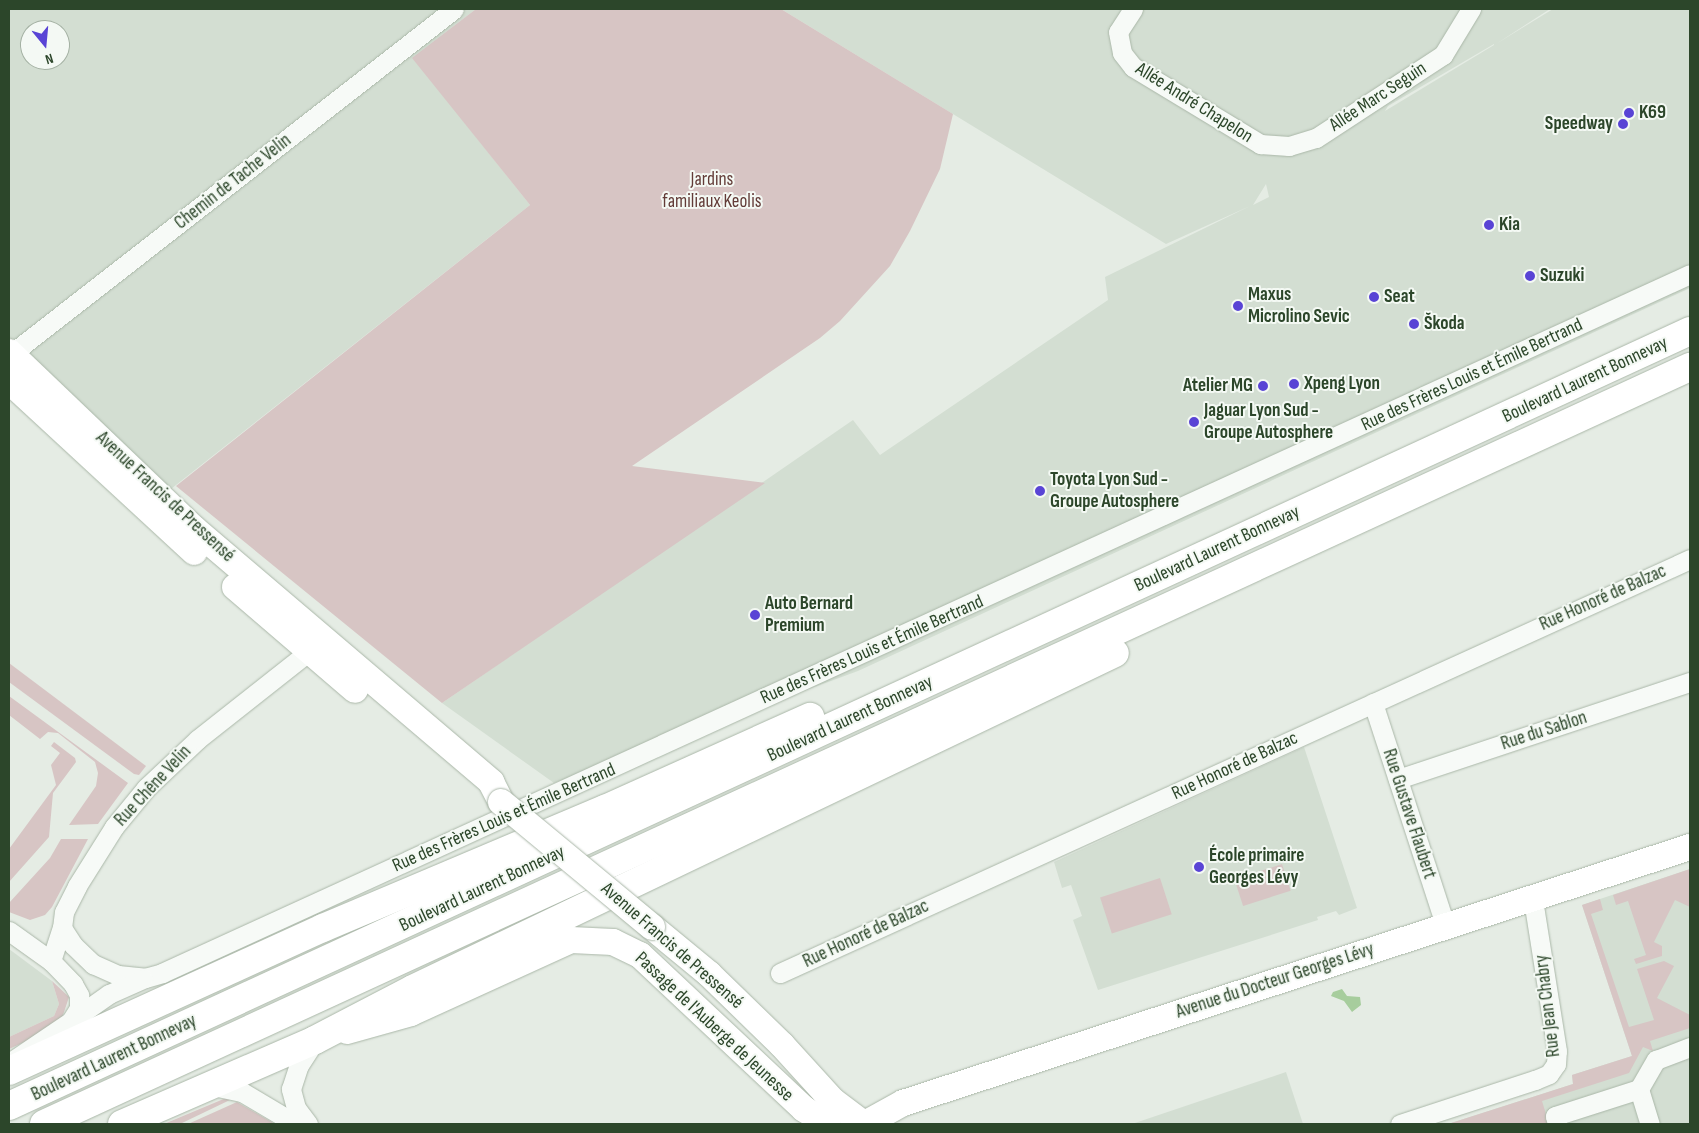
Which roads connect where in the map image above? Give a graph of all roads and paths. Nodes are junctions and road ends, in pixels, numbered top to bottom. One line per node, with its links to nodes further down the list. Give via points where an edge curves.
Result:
1 (454, 9): 8 (street, Chemin de Tache Velin)
2 (1132, 9): 4 (street, Allée André Chapelon, via 1118,32 1122,53 1132,67)
3 (1471, 9): 4 (street, Allée Marc Seguin, via 1443,55 1316,138 1289,146)
4 (1260, 144)
5 (1690, 274): 26 (street, Rue des Frères Louis et Émile Bertrand, via 978,602)
6 (1690, 314): 10 (highway, via 1642,336)
7 (1690, 331): 10 (highway, Boulevard Laurent Bonnevay)
8 (10, 354): 14 (street, Avenue Francis de Pressensé)
9 (1690, 367): 13 (highway, Boulevard Laurent Bonnevay)
10 (1607, 370): 15 (highway, Boulevard Laurent Bonnevay)
11 (9, 381): 14 (street, Avenue Francis de Pressensé, via 176,535)
12 (1690, 559): 17 (street, Rue Honoré de Balzac)
13 (1264, 565): 28 (highway, via 1234,594 750,831 413,989); 37 (highway, Boulevard Laurent Bonnevay)
14 (315, 645): 22 (street, Rue Chêne Velin, via 198,739 146,788 92,858 64,912); 36 (street, Avenue Francis de Pressensé, bridge, via 481,795 501,802 709,974 782,1045)
15 (938, 678): 31 (highway, via 914,672 605,809 323,928); 34 (highway, Boulevard Laurent Bonnevay)
16 (1690, 682): 18 (street, Rue du Sablon)
17 (1373, 703): 18 (street, Rue Gustave Flaubert); 25 (street, Rue Honoré de Balzac)
18 (1398, 779): 21 (street, Rue Gustave Flaubert)
19 (1690, 847): 20 (street, Avenue du Docteur Georges Lévy)
20 (1533, 899): 21 (street, Avenue du Docteur Georges Lévy); 43 (street, Rue Jean Chabry, via 1557,1051 1556,1064 1549,1074 1535,1080)
21 (1445, 925): 42 (street, Avenue du Docteur Georges Lévy, via 903,1103)
22 (62, 928): 24 (street, Rue Chêne Velin); 26 (street, Rue des Frères Louis et Émile Bertrand, via 73,945 93,964 118,976)
23 (9, 931): 24 (street)
24 (51, 961): 27 (street, via 79,995 79,1008)
25 (780, 974)
26 (144, 978): 27 (street, via 109,994)
27 (71, 1020): 30 (street)
28 (315, 1040): 32 (highway); 36 (street, Passage de l'Auberge de Jeunesse, via 411,1013 570,940 613,942 640,955 804,1109); 41 (street, via 299,1065 291,1089 296,1108)
29 (1690, 1047): 33 (street, via 1656,1060)
30 (9, 1064)
31 (9, 1072)
32 (213, 1086): 35 (highway); 40 (street, via 242,1092)
33 (1639, 1089): 44 (street, via 1555,1116); 45 (street)
34 (9, 1106)
35 (160, 1109): 38 (highway); 39 (highway)
36 (835, 1116): 42 (street, Avenue Francis de Pressensé)
37 (44, 1124)
38 (122, 1124)
39 (132, 1124)
40 (296, 1124)
41 (308, 1124)
42 (864, 1124)
43 (1400, 1124)
44 (1557, 1124)
45 (1650, 1124)

